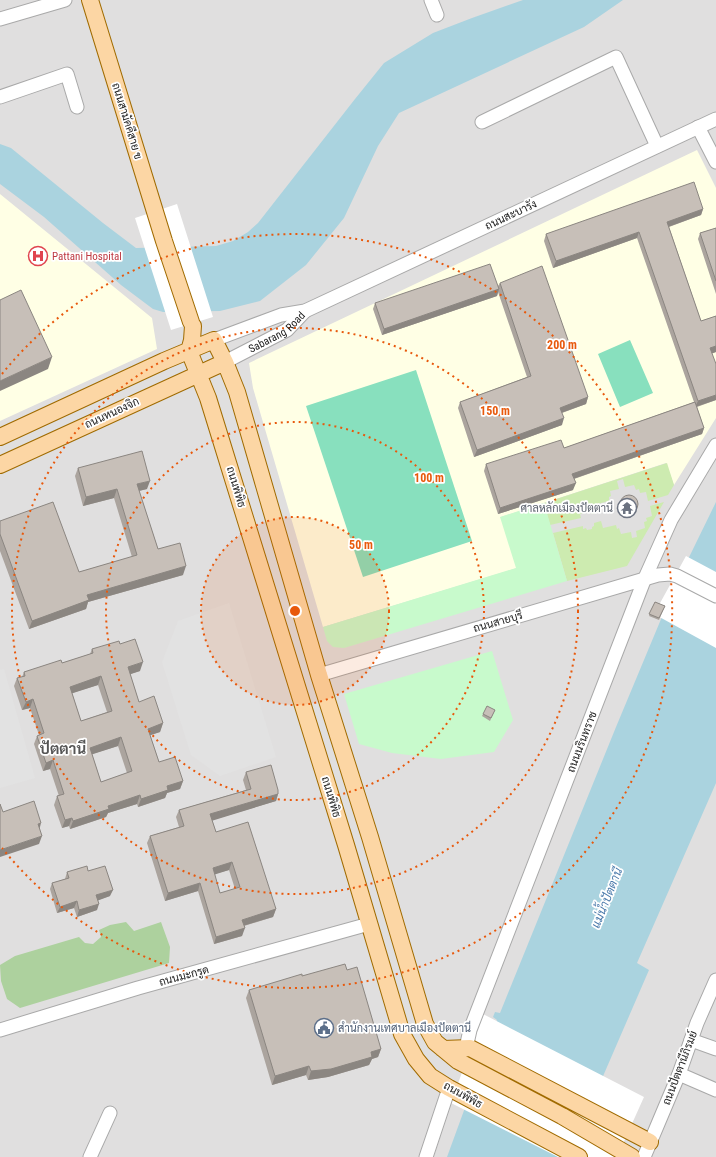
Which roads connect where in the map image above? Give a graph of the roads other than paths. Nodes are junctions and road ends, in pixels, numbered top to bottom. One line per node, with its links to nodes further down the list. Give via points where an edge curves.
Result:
1 (65, 0): 5 (street)
2 (90, 0): 14 (main road, ถนนสามัคคีสาย ข)
3 (431, 0): 4 (street)
4 (436, 15)
5 (0, 19)
6 (0, 97): 7 (street, via 67,74)
7 (77, 107)
8 (716, 119): 10 (street, ถนนสะบารัง)
9 (482, 122): 11 (street, via 616,57)
10 (698, 127): 11 (street, ถนนสะบารัง); 12 (street)
11 (657, 146): 13 (street, ถนนสะบารัง)
12 (716, 162)
13 (305, 311): 15 (street, Sabarang Road, via 282,315); 17 (street, Sabarang Road, via 287,330)
14 (192, 324): 15 (main road); 16 (main road)
15 (214, 340): 16 (main road); 17 (main road)
16 (189, 351): 18 (main road, ถนนพิพิธ); 19 (main road)
17 (225, 362): 18 (main road, ถนนหนองจิก); 22 (main road, via 237,392)
18 (198, 373): 21 (main road, ถนนหนองจิก); 23 (main road, ถนนพิพิธ)
19 (0, 437)
20 (716, 445): 24 (street, ถนนนรินทราช, via 671,520)
21 (0, 464)
22 (289, 568): 23 (main road); 26 (main road)
23 (264, 576): 27 (main road, ถนนพิพิธ)
24 (645, 578): 25 (street, ถนนสายบุรี, via 670,574); 26 (street, ถนนสายบุรี); 37 (street, ถนนนรินทราช, via 473,1023)
25 (716, 596)
26 (317, 668): 27 (main road); 28 (main road)
27 (291, 669): 29 (main road, ถนนพิพิธ)
28 (345, 755): 29 (main road); 30 (main road)
29 (320, 763): 31 (main road, ถนนพิพิธ)
30 (370, 837): 31 (main road); 32 (main road)
31 (346, 845): 33 (main road, ถนนพิพิธ)
32 (394, 917): 33 (main road); 38 (main road, via 425,1024 435,1042)
33 (369, 924): 35 (street, ถนนมะกรูด, via 138,988); 42 (main road, ถนนพิพิธ, via 402,1034 416,1059 430,1076)
34 (716, 980): 36 (street, ถนนปัตตานีภิรมย์)
35 (0, 1030)
36 (691, 1040): 39 (street); 40 (street, ถนนปัตตานีภิรมย์)
37 (468, 1048): 38 (main road); 44 (main road)
38 (443, 1049): 45 (main road, via 458,1061)
39 (716, 1049)
40 (680, 1074): 41 (street); 44 (street, ถนนปัตตานีภิรมย์)
41 (716, 1090)
42 (453, 1091): 47 (street); 48 (main road, ถนนพิพิธ)
43 (110, 1113): 46 (street)
44 (650, 1142): 49 (street, ถนนปัตตานีภิรมย์)
45 (627, 1154)
46 (90, 1157)
47 (426, 1157)
48 (579, 1157)
49 (644, 1157)

